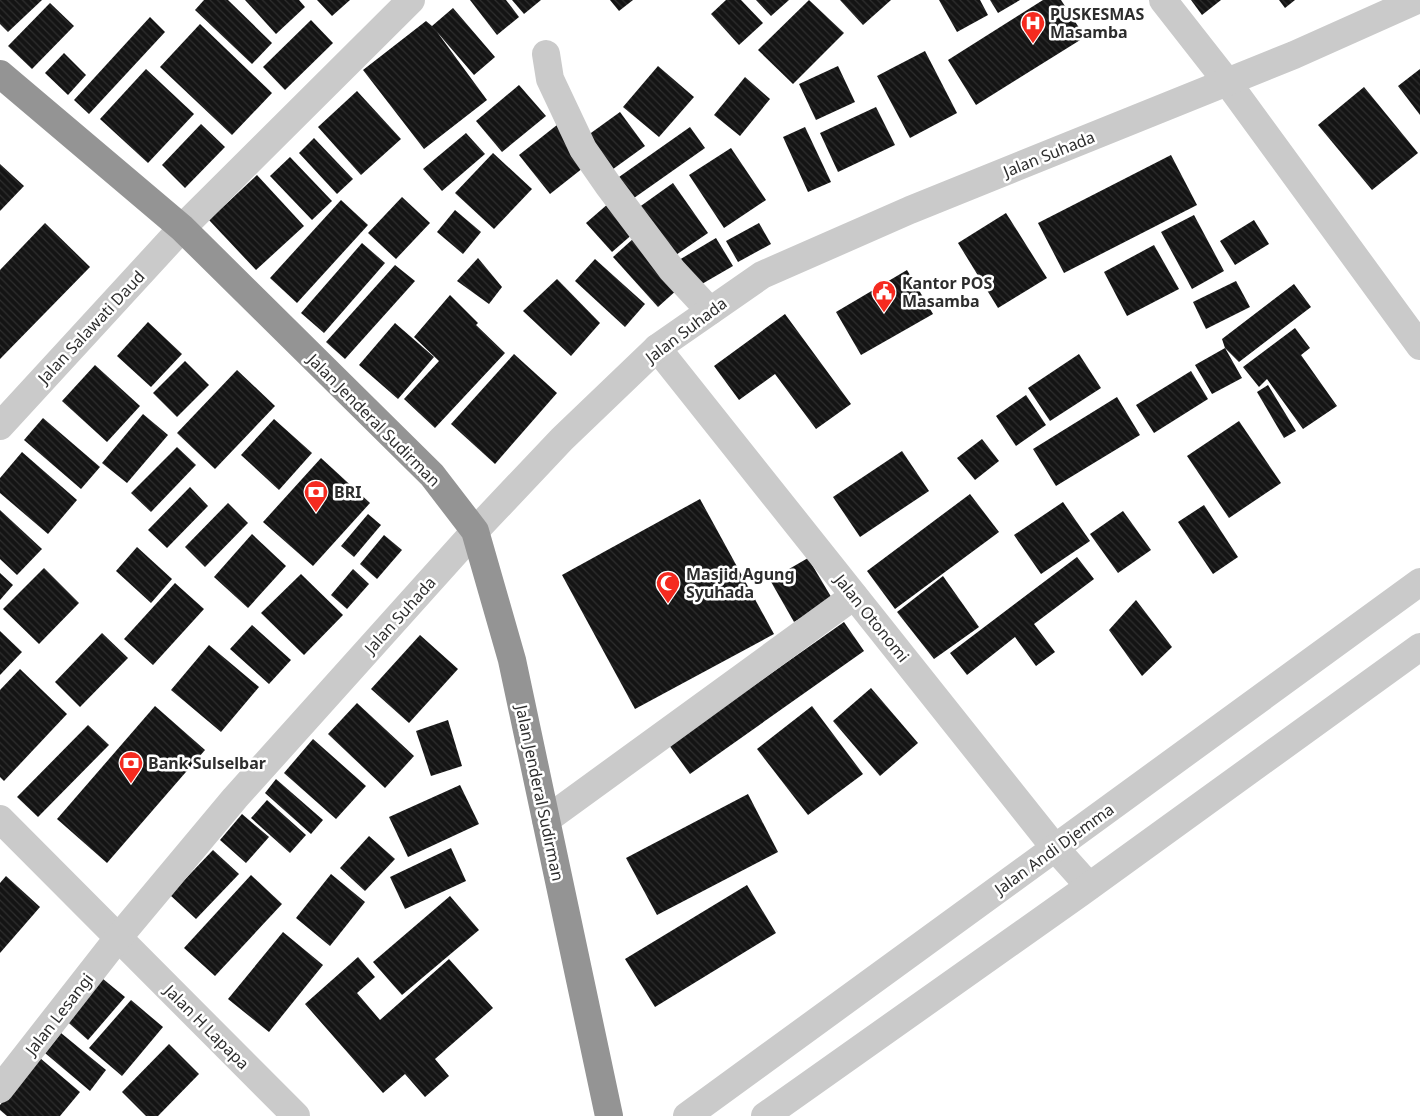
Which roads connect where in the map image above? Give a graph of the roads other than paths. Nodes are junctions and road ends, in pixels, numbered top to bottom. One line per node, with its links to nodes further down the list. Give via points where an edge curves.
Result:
1 (411, 0): 7 (street, Jalan Salawati Daud)
2 (1163, 0): 6 (street)
3 (1417, 0): 6 (street, Jalan Suhada)
4 (546, 54): 8 (street, via 550,79 583,148 672,270)
5 (0, 74): 7 (highway, Jalan Jenderal Sudirman)
6 (1228, 82): 8 (street, Jalan Suhada, via 910,210 770,271); 9 (street)
7 (182, 228): 11 (street, Jalan Salawati Daud); 12 (highway, Jalan Jenderal Sudirman, via 432,475)
8 (710, 311): 10 (street, Jalan Suhada)
9 (1420, 346)
10 (657, 348): 12 (street, Jalan Suhada, via 562,439); 14 (street, Jalan Otonomi)
11 (0, 426)
12 (475, 531): 17 (highway, Jalan Jenderal Sudirman, via 512,660); 20 (street, Jalan Suhada, via 235,798)
13 (1420, 582): 18 (street, Jalan Andi Djemma)
14 (854, 596): 17 (street); 18 (street, Jalan Otonomi)
15 (1420, 647): 19 (street)
16 (0, 819): 20 (street)
17 (546, 820): 23 (highway, Jalan Jenderal Sudirman)
18 (1055, 848): 19 (street, Jalan Otonomi); 24 (street, Jalan Andi Djemma)
19 (1089, 886): 25 (street)
20 (118, 938): 21 (street, Jalan Lesangi); 22 (street, Jalan H Lapapa)
21 (0, 1089)
22 (296, 1116)
23 (609, 1116)
24 (687, 1116)
25 (765, 1116)

